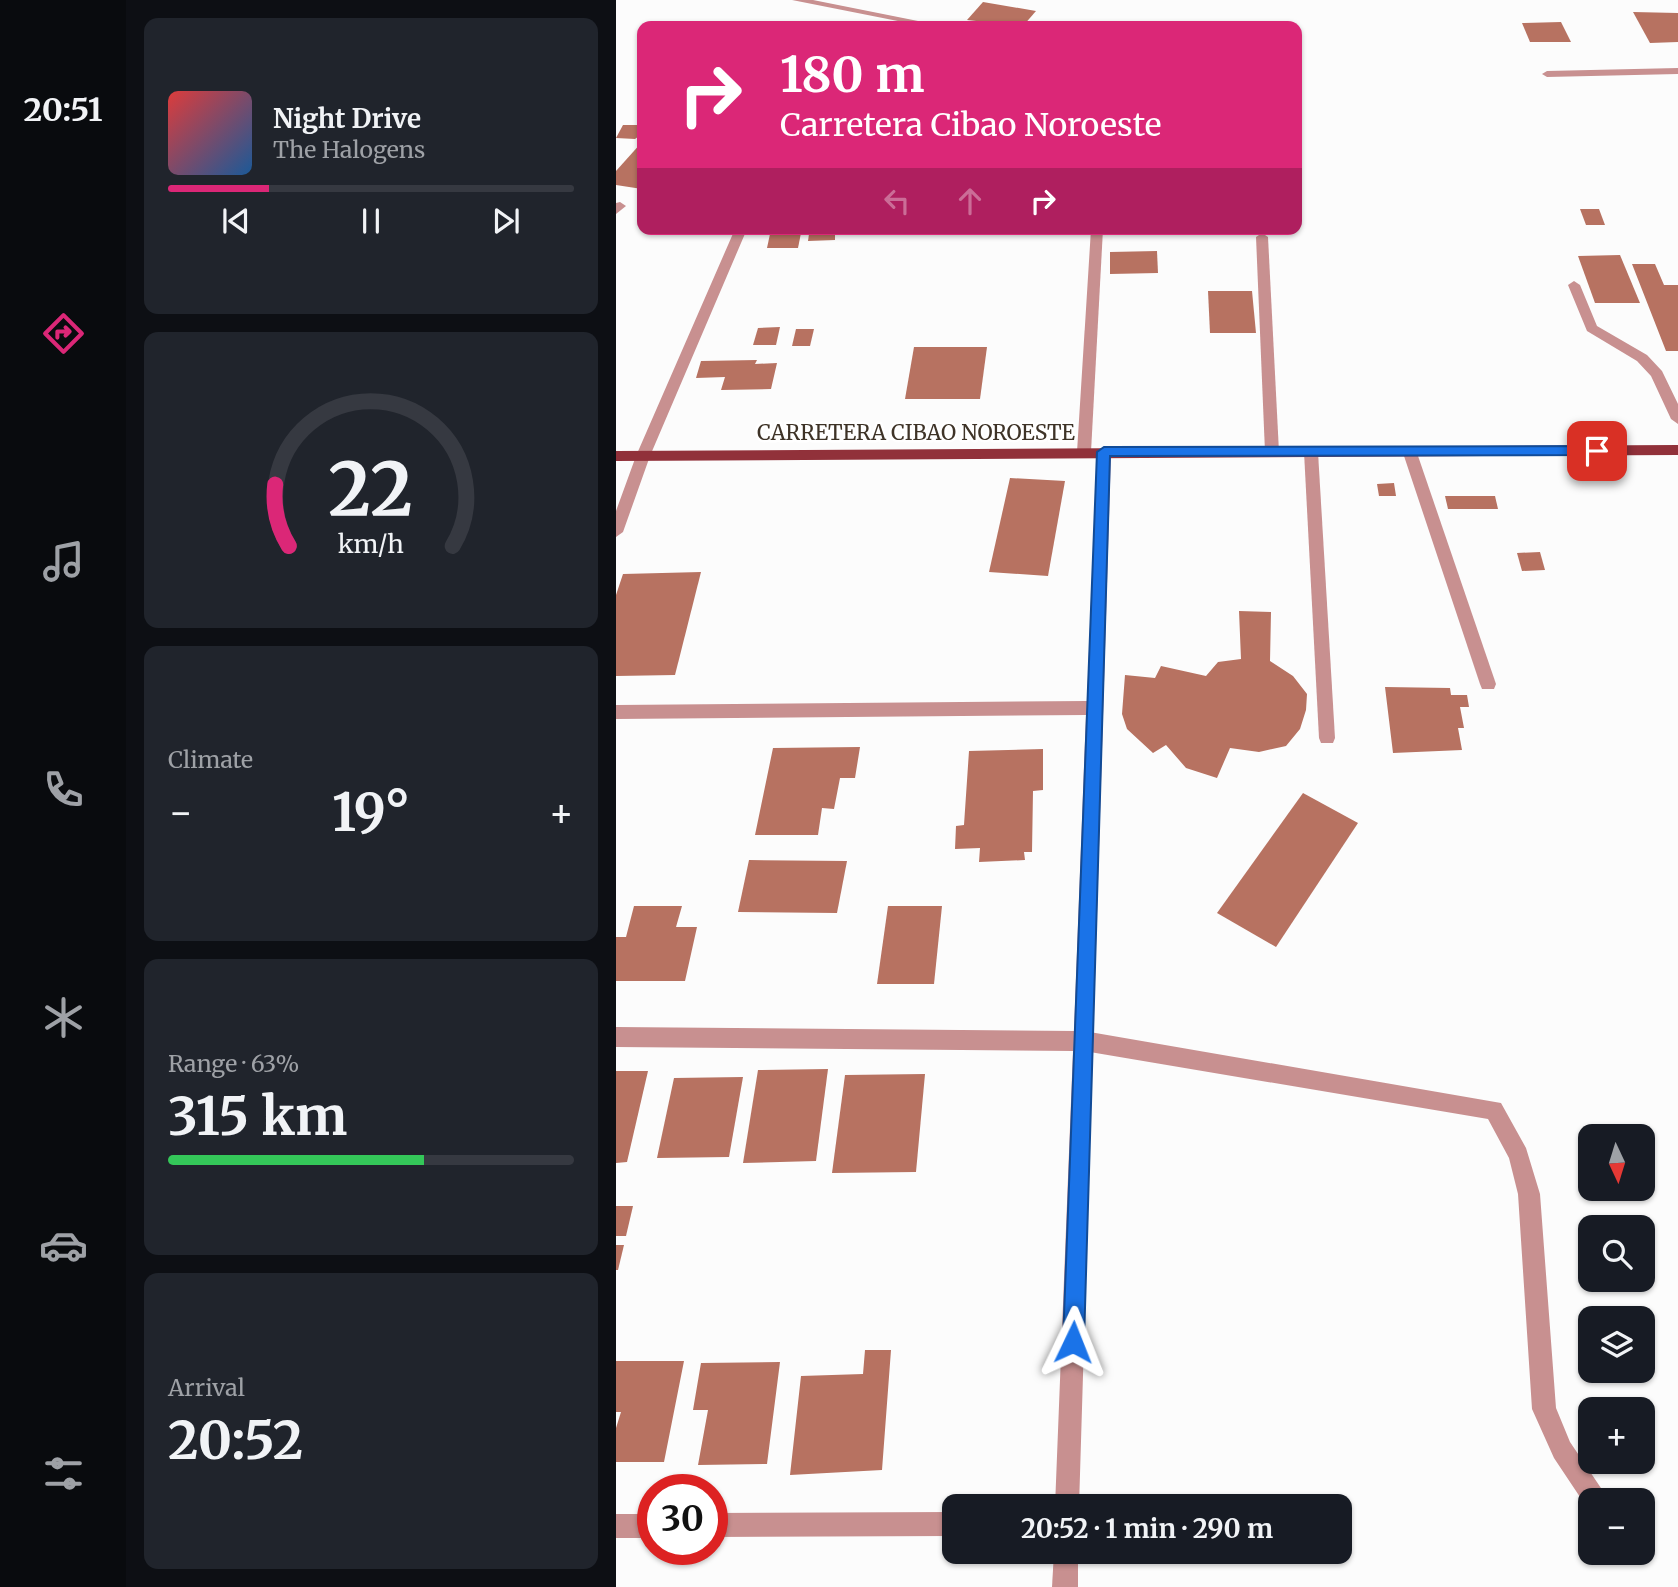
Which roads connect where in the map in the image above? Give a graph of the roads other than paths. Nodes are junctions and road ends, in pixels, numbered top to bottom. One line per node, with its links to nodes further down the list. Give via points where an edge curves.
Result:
1 (797, 0): 2 (street)
2 (909, 21)
3 (1678, 71): 4 (street)
4 (1547, 74)
5 (738, 235): 16 (street)
6 (1097, 235): 11 (street)
7 (1262, 237): 12 (street)
8 (1574, 285): 9 (street, via 1592,328 1642,358 1657,374)
9 (1678, 419)
10 (1678, 450): 14 (main road, CARRETERA CIBAO NOROESTE)
11 (1094, 452): 12 (main road, CARRETERA CIBAO NOROESTE); 16 (main road, CARRETERA CIBAO NOROESTE); 19 (street)
12 (1272, 452): 13 (main road, CARRETERA CIBAO NOROESTE)
13 (1311, 453): 14 (main road, CARRETERA CIBAO NOROESTE); 21 (street)
14 (1410, 453): 18 (street)
15 (616, 456): 16 (main road, CARRETERA CIBAO NOROESTE)
16 (643, 456): 17 (street)
17 (616, 532)
18 (1488, 684)
19 (1095, 708): 20 (street); 23 (street)
20 (616, 712)
21 (1327, 738)
22 (616, 1037): 23 (street)
23 (1084, 1041): 24 (street, via 1493,1110 1519,1155 1528,1194 1544,1409 1562,1450); 25 (street)
24 (1589, 1488)
25 (1067, 1494)
26 (942, 1524): 27 (street)
27 (728, 1525)
28 (616, 1526): 29 (street)
29 (637, 1526)
30 (1066, 1564): 31 (street)
31 (1065, 1587)

